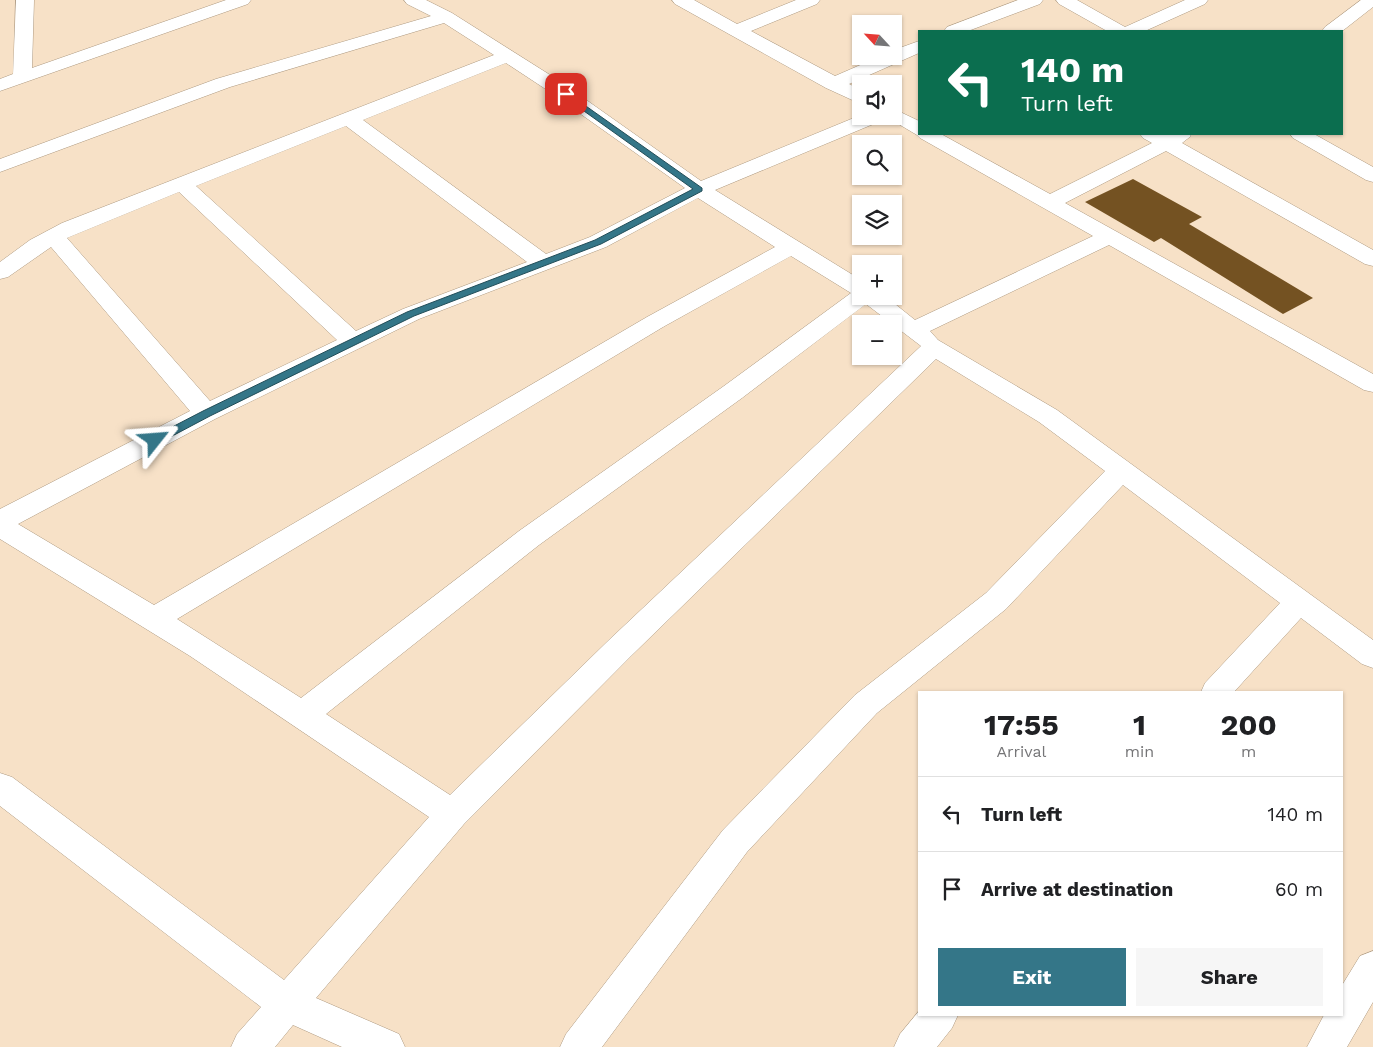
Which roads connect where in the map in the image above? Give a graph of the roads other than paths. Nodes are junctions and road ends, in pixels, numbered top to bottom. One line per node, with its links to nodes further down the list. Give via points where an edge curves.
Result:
1 (25, 0): 20 (street)
2 (242, 0): 20 (street)
3 (413, 0): 10 (street)
4 (681, 0): 13 (street)
5 (811, 0): 13 (street)
6 (1034, 0): 14 (street)
7 (1065, 0): 15 (street)
8 (1198, 0): 16 (street)
9 (1372, 0): 11 (street)
10 (446, 18): 19 (street); 32 (street, via 223,83)
11 (1348, 18): 12 (street); 17 (street)
12 (1365, 25)
13 (737, 30): 21 (street)
14 (956, 30)
15 (1117, 30)
16 (1133, 30)
17 (1332, 30)
18 (918, 46): 21 (street)
19 (508, 56): 24 (street); 35 (street)
20 (22, 77): 22 (street)
21 (833, 84): 23 (street)
22 (0, 85)
23 (852, 94)
24 (349, 119): 34 (street); 41 (street)
25 (902, 119): 27 (street)
26 (854, 125): 35 (street)
27 (918, 128)
28 (929, 135): 36 (street)
29 (1156, 135): 31 (street)
30 (1302, 135): 33 (street)
31 (1176, 138): 36 (street); 40 (street)
32 (0, 166)
33 (1373, 176)
34 (182, 184): 37 (street); 47 (street)
35 (699, 189): 39 (street); 41 (street, via 598,242)
36 (1050, 202): 38 (street)
37 (54, 236): 42 (street); 50 (street)
38 (1110, 236): 46 (street); 49 (street)
39 (791, 248): 43 (street); 55 (street, via 655,322)
40 (1373, 260)
41 (543, 263): 47 (street, via 411,314)
42 (0, 272)
43 (852, 285)
44 (852, 303): 58 (street, via 528,538)
45 (881, 305): 46 (street)
46 (913, 330): 48 (street)
47 (353, 342): 50 (street)
48 (934, 347): 51 (street, via 1048,416); 60 (street, via 710,560)
49 (1373, 384)
50 (206, 413): 52 (street)
51 (1122, 470): 54 (street); 66 (street, via 996,601 866,704 735,841)
52 (0, 522)
53 (0, 526): 55 (street)
54 (1299, 601): 56 (street); 57 (street)
55 (154, 619): 58 (street)
56 (1373, 656)
57 (1217, 691)
58 (302, 714): 60 (street)
59 (0, 788): 62 (street)
60 (452, 814): 62 (street)
61 (1373, 968): 68 (street)
62 (287, 1004): 64 (street); 65 (street)
63 (938, 1016): 67 (street)
64 (250, 1047)
65 (386, 1047)
66 (579, 1047)
67 (913, 1047)
68 (1326, 1047)

